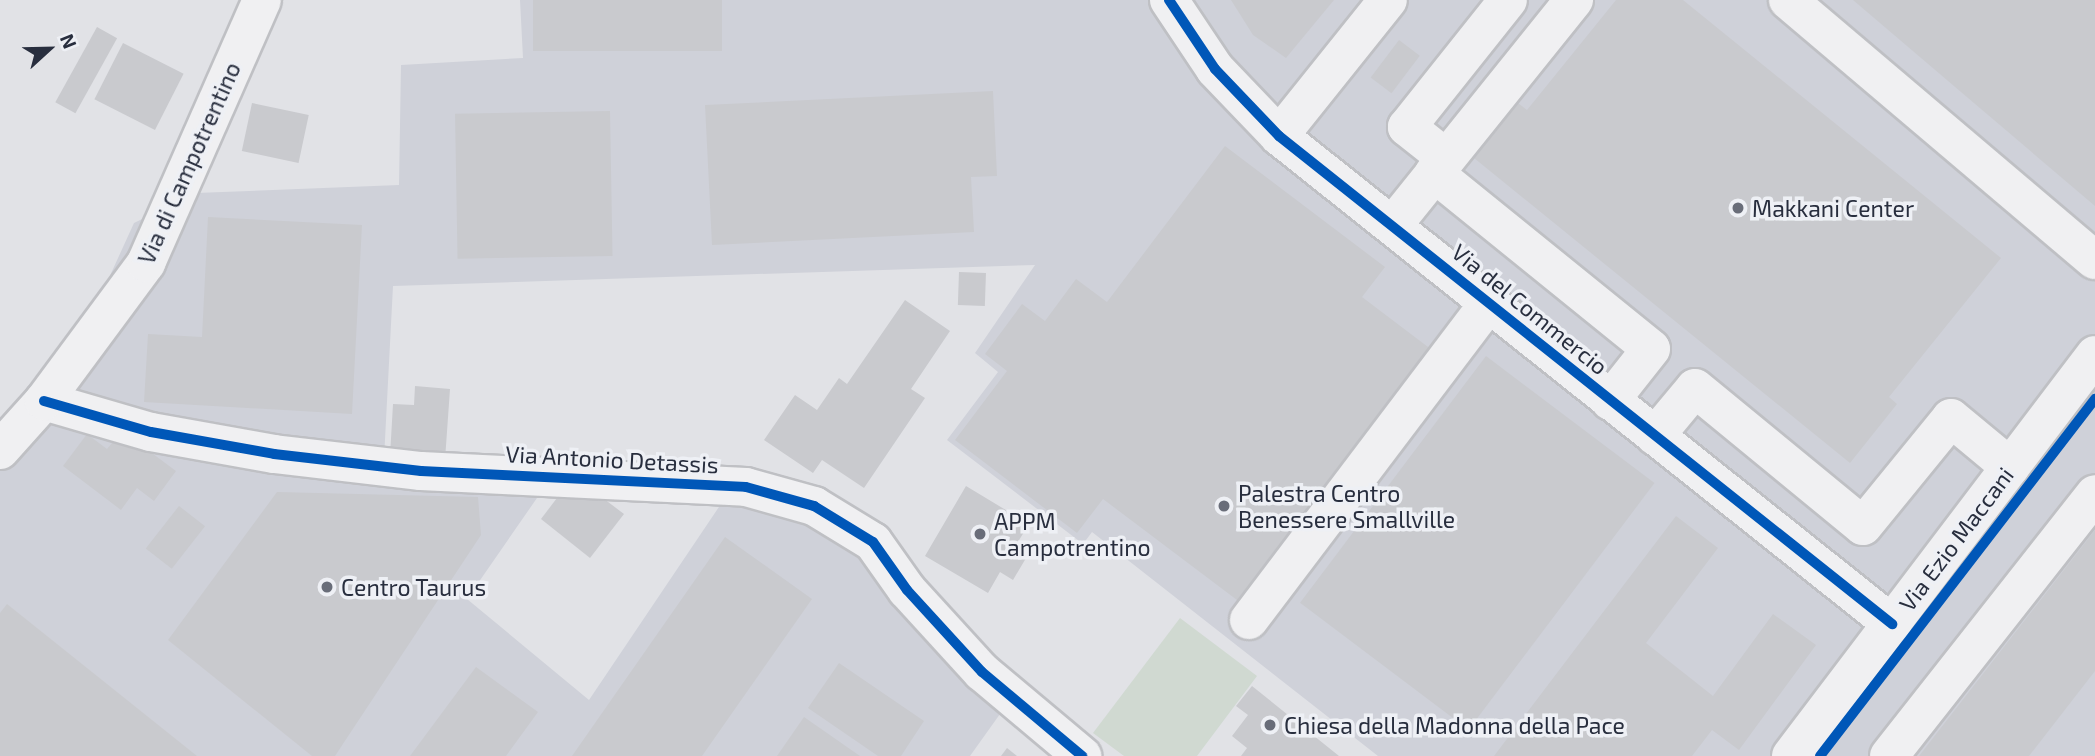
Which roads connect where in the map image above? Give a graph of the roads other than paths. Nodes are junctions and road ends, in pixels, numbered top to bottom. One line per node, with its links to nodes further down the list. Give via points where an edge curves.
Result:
1 (262, 0): 13 (street, Via di Campotrentino, via 146,263)
2 (1169, 0): 7 (street, Via del Commercio, via 1215,69)
3 (1388, 0): 7 (street)
4 (1508, 0): 8 (street, via 1407,127)
5 (1574, 0): 8 (street)
6 (1788, 0): 10 (street)
7 (1279, 136): 9 (street, Via del Commercio)
8 (1440, 166): 9 (street); 14 (street, via 1651,349)
9 (1393, 225): 11 (street, Via del Commercio)
10 (2095, 260)
11 (1489, 303): 14 (street, Via del Commercio); 19 (street)
12 (2095, 355): 17 (street, Via Ezio Maccani)
13 (44, 401): 16 (street, Via di Campotrentino); 21 (street, Via Antonio Detassis, via 151,432 274,454 421,471 746,487 814,506 873,542 907,590 982,672 1020,688)
14 (1610, 401): 15 (street, Via del Commercio)
15 (1655, 436): 17 (street, via 1695,388 1864,526 1951,418); 20 (street, Via del Commercio)
16 (0, 450)
17 (2010, 467): 20 (street, Via Ezio Maccani)
18 (2095, 494): 23 (street)
19 (1249, 620)
20 (1892, 624): 22 (street, Via Ezio Maccani)
21 (1082, 756)
22 (1791, 756)
23 (1889, 756)

